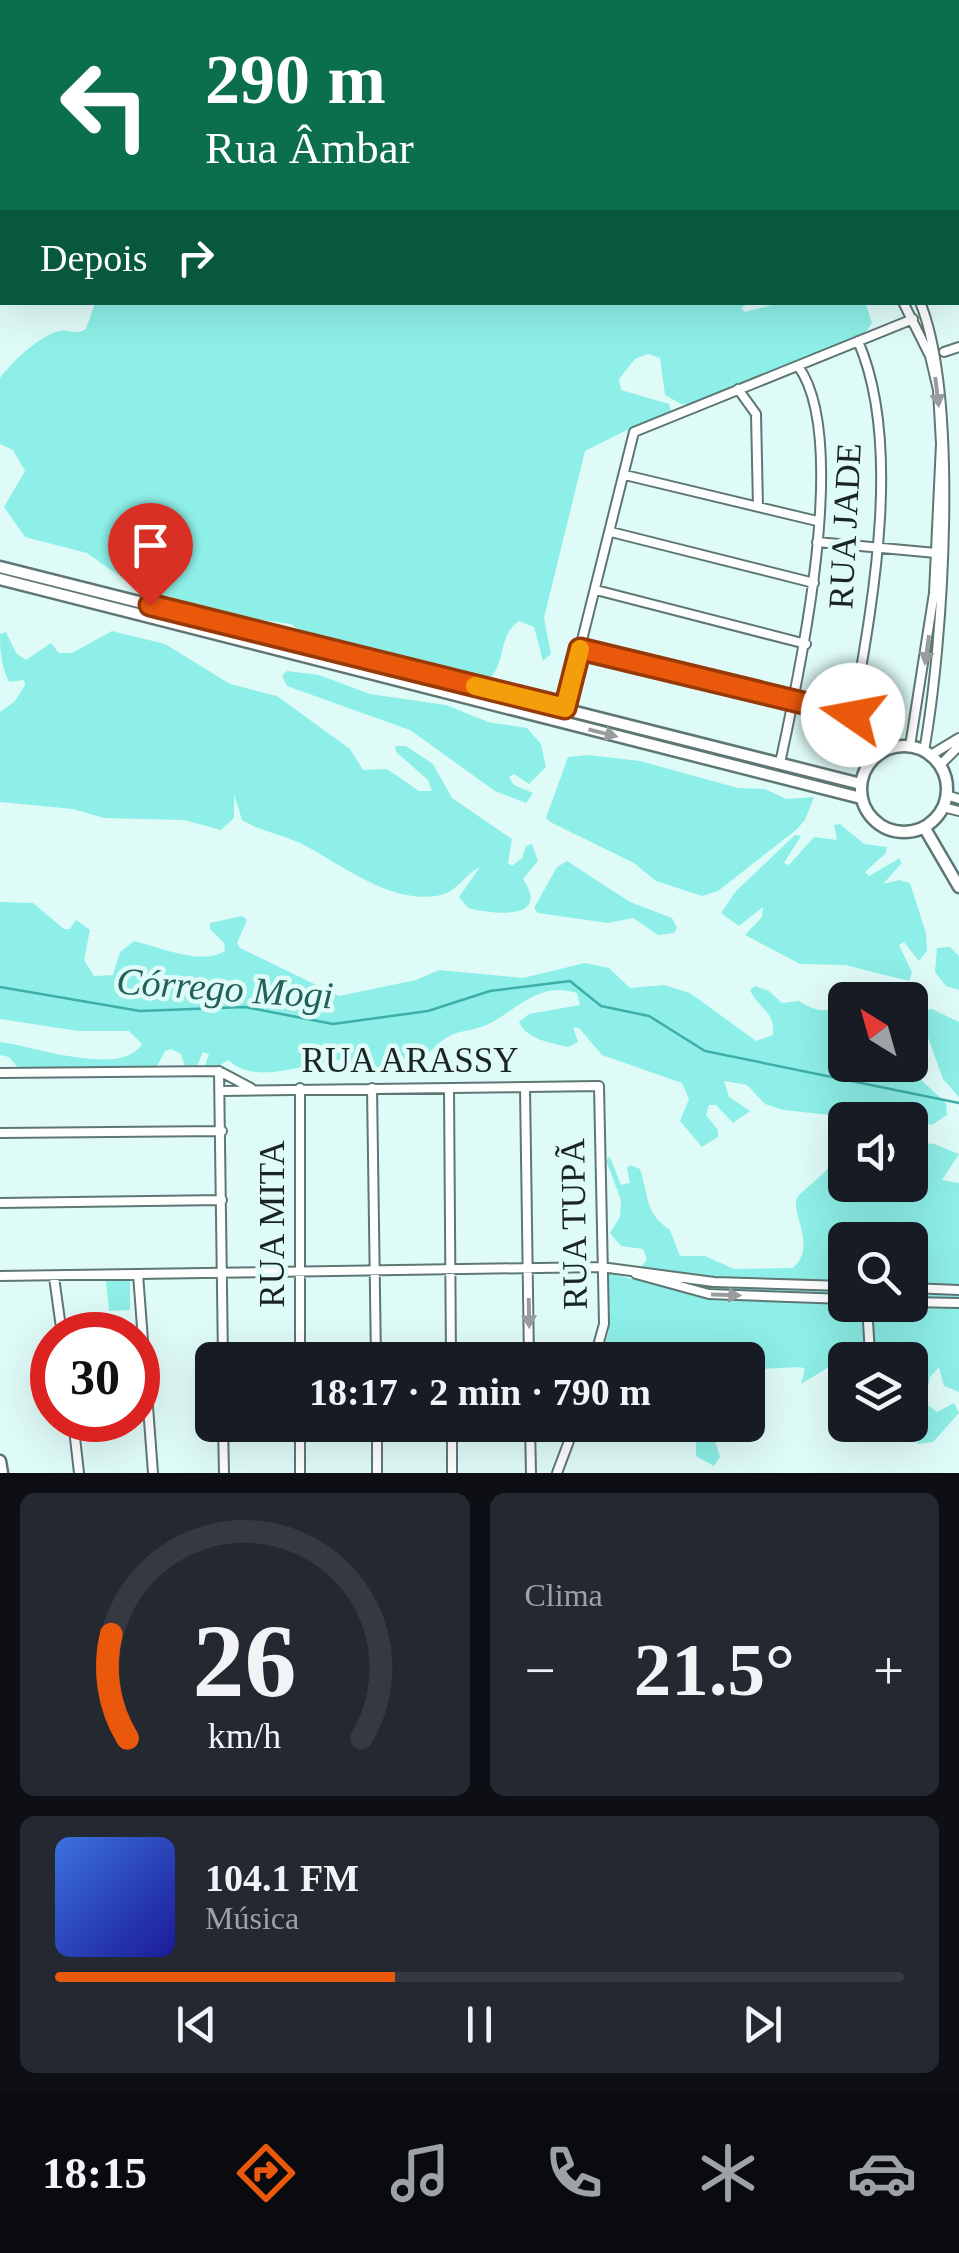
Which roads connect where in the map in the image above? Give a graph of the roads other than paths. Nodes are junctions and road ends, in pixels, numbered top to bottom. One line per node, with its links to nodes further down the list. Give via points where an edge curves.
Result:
1 (904, 305): 3 (street)
2 (921, 305): 6 (street)
3 (912, 319): 4 (street); 12 (street, one-way to 12, via 938,390)
4 (858, 341): 7 (street); 18 (street, RUA JADE, via 876,394)
5 (959, 347): 6 (street)
6 (944, 352): 9 (street)
7 (798, 366): 8 (street); 15 (street, via 816,396)
8 (738, 389): 11 (street, via 634,432); 14 (street, via 756,414)
9 (952, 396)
10 (955, 452): 13 (street)
11 (625, 475): 14 (street); 16 (street)
12 (938, 499): 13 (street, via 950,497); 19 (street)
13 (954, 504): 25 (street)
14 (758, 506): 15 (street)
15 (817, 522): 17 (street)
16 (611, 532): 22 (street); 23 (street)
17 (817, 542): 18 (street); 22 (street)
18 (877, 548): 19 (street); 28 (street, RUA JADE, via 853,715)
19 (936, 552): 24 (street)
20 (0, 567): 29 (main road)
21 (0, 580): 37 (main road, one-way to 37)
22 (814, 582): 26 (street)
23 (596, 590): 26 (street); 27 (street)
24 (934, 599): 25 (street); 31 (street, one-way to 31)
25 (947, 601): 33 (street)
26 (806, 644): 28 (street)
27 (580, 649): 28 (street); 29 (street)
28 (793, 702): 34 (street)
29 (565, 708): 34 (main road)
30 (959, 738): 33 (street)
31 (910, 746): 33 (main road); 36 (main road, via 878,755)
32 (959, 746): 35 (street)
33 (927, 753): 35 (main road)
34 (780, 763): 36 (main road)
35 (940, 766): 39 (main road)
36 (861, 784): 37 (main road)
37 (861, 798): 41 (main road, via 887,829)
38 (959, 799): 39 (street)
39 (945, 801): 40 (street); 41 (main road)
40 (959, 811)
41 (924, 827): 42 (main road)
42 (954, 874): 43 (main road)
43 (959, 887)
44 (219, 1071): 45 (street); 51 (street); 52 (street)
45 (0, 1073)
46 (599, 1086): 47 (street, RUA ARASSY); 58 (street, RUA TUPÃ)
47 (524, 1087): 50 (street, RUA ARASSY); 57 (street)
48 (300, 1088): 49 (street, RUA ARASSY); 51 (street, RUA ARASSY); 61 (street, RUA MITA)
49 (372, 1088): 50 (street, RUA ARASSY); 60 (street)
50 (449, 1088): 59 (street)
51 (255, 1090): 52 (street, RUA ARASSY)
52 (222, 1091): 53 (street)
53 (222, 1131): 54 (street); 55 (street)
54 (0, 1133)
55 (222, 1200): 56 (street); 62 (street)
56 (0, 1203)
57 (528, 1266): 58 (street); 59 (street); 78 (street, one-way to 78)
58 (601, 1266): 63 (street); 79 (street, RUA TUPÃ)
59 (451, 1268): 60 (street); 77 (street)
60 (376, 1269): 61 (street); 76 (street)
61 (300, 1270): 62 (street); 75 (street, RUA MITA)
62 (222, 1272): 64 (street); 74 (street)
63 (632, 1272): 67 (street); 70 (street, one-way to 70, via 709,1294)
64 (138, 1274): 66 (street); 90 (street)
65 (0, 1276): 66 (street)
66 (54, 1277): 73 (street)
67 (828, 1285)
68 (928, 1289): 69 (street)
69 (959, 1290)
70 (828, 1298)
71 (928, 1302): 72 (street)
72 (959, 1303)
73 (59, 1312)
74 (223, 1342)
75 (300, 1342)
76 (376, 1342)
77 (451, 1342)
78 (530, 1342)
79 (599, 1342)
80 (75, 1442): 89 (street)
81 (223, 1442): 91 (street)
82 (300, 1442): 92 (street)
83 (377, 1442): 93 (street)
84 (452, 1442): 94 (street)
85 (530, 1442): 95 (street)
86 (568, 1442): 96 (street)
87 (0, 1461): 88 (main road)
88 (2, 1473)
89 (79, 1473)
90 (153, 1473)
91 (224, 1473)
92 (300, 1473)
93 (377, 1473)
94 (452, 1473)
95 (531, 1473)
96 (557, 1473)

